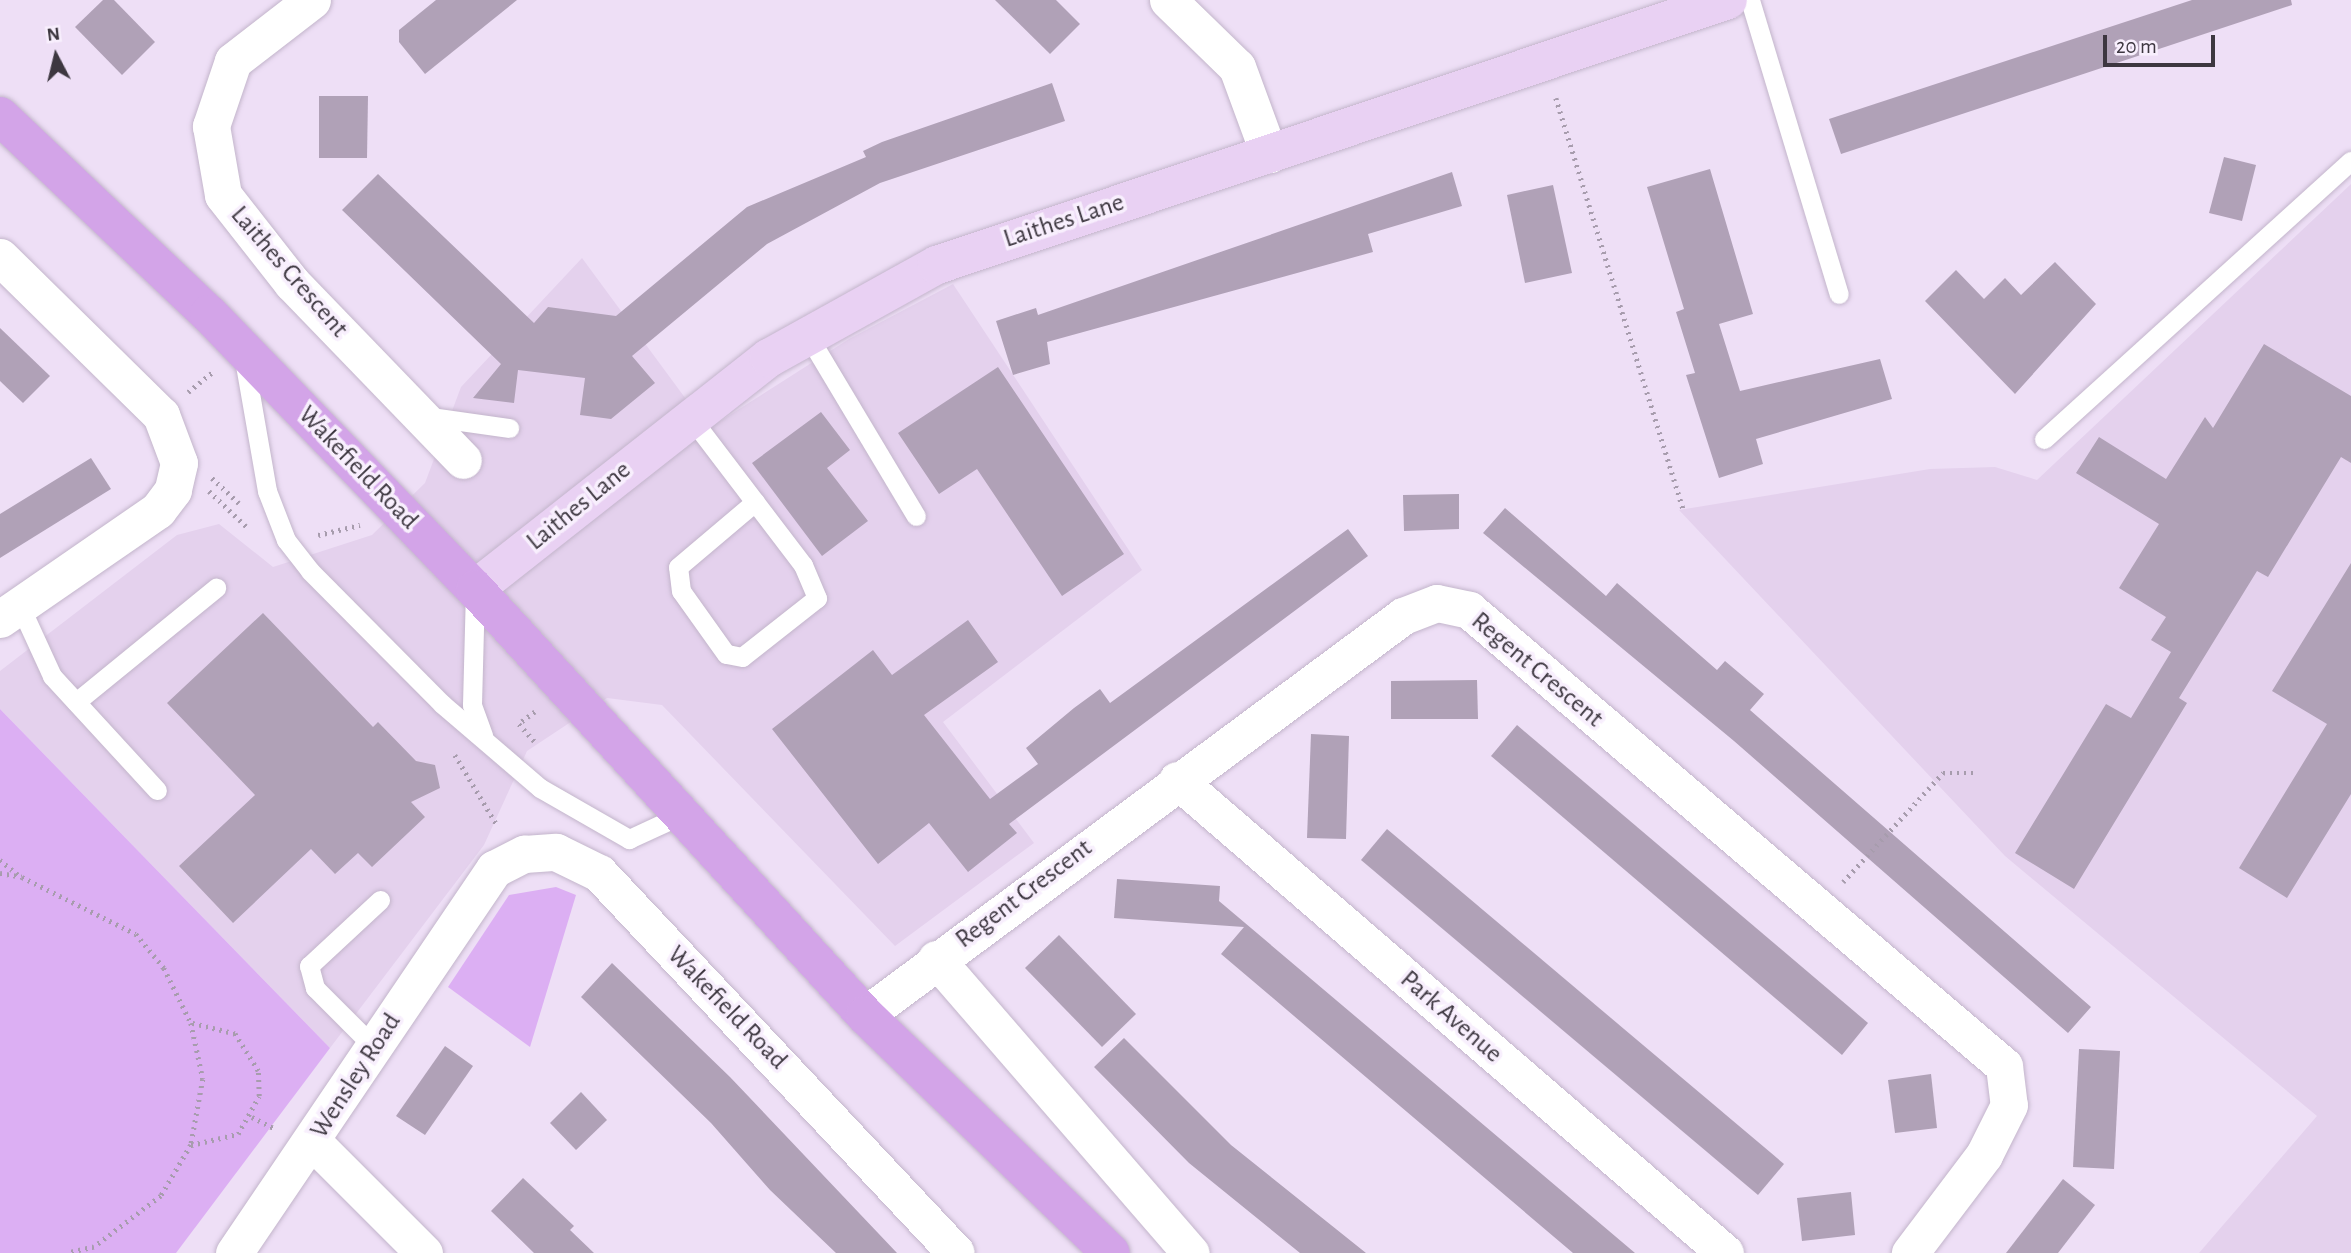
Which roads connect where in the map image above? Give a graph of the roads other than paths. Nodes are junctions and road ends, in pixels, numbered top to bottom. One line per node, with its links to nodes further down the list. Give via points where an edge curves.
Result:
1 (313, 0): 12 (street, Laithes Crescent, via 233,61 211,126 223,195 292,283)
2 (1168, 0): 6 (street, via 1237,67)
3 (1728, 0): 6 (main road, Laithes Lane)
4 (1750, 0): 9 (lane)
5 (0, 116): 11 (main road, Wakefield Road)
6 (1269, 154): 10 (main road, Laithes Lane, via 988,245)
7 (2351, 161): 15 (lane)
8 (0, 257): 21 (street, via 168,429 173,490 158,510)
9 (1839, 294)
10 (807, 334): 13 (main road, Laithes Lane); 18 (lane)
11 (242, 348): 20 (main road, Wakefield Road); 23 (lane, Wakefield Road, via 267,491 286,540 310,571)
12 (419, 415): 14 (lane); 16 (street, Laithes Crescent)
13 (691, 418): 17 (lane); 20 (main road, Laithes Lane)
14 (509, 428)
15 (2044, 439)
16 (463, 460)
17 (755, 502): 17 (lane, via 812,579 817,598 742,657 726,654 688,602 678,567)
18 (916, 516)
19 (216, 588): 22 (lane)
20 (475, 589): 23 (lane, Wakefield Road, via 472,705); 26 (main road, Wakefield Road)
21 (10, 613): 22 (lane, via 52,676)
22 (76, 702): 25 (lane)
23 (489, 745): 26 (lane, Wakefield Road, via 540,788 629,839)
24 (1177, 780): 29 (street, Regent Crescent); 38 (street, Park Avenue); 39 (street, Regent Crescent, via 1403,615 1437,603 1469,610 2004,1066 2009,1105 1984,1155)
25 (157, 790)
26 (681, 815): 30 (main road, Wakefield Road)
27 (473, 897): 31 (street, Wensley Road); 35 (street, Wakefield Road, via 494,869 524,854 555,852 599,873)
28 (380, 900): 31 (lane, via 309,966 315,988)
29 (936, 959): 30 (street, Regent Crescent); 37 (street)
30 (865, 1015): 36 (main road, Wakefield Road)
31 (375, 1048): 32 (street, Wensley Road)
32 (313, 1142): 33 (street, Wensley Road); 34 (street)
33 (234, 1253)
34 (424, 1253)
35 (956, 1253)
36 (1111, 1253)
37 (1191, 1253)
38 (1725, 1253)
39 (1910, 1253)

